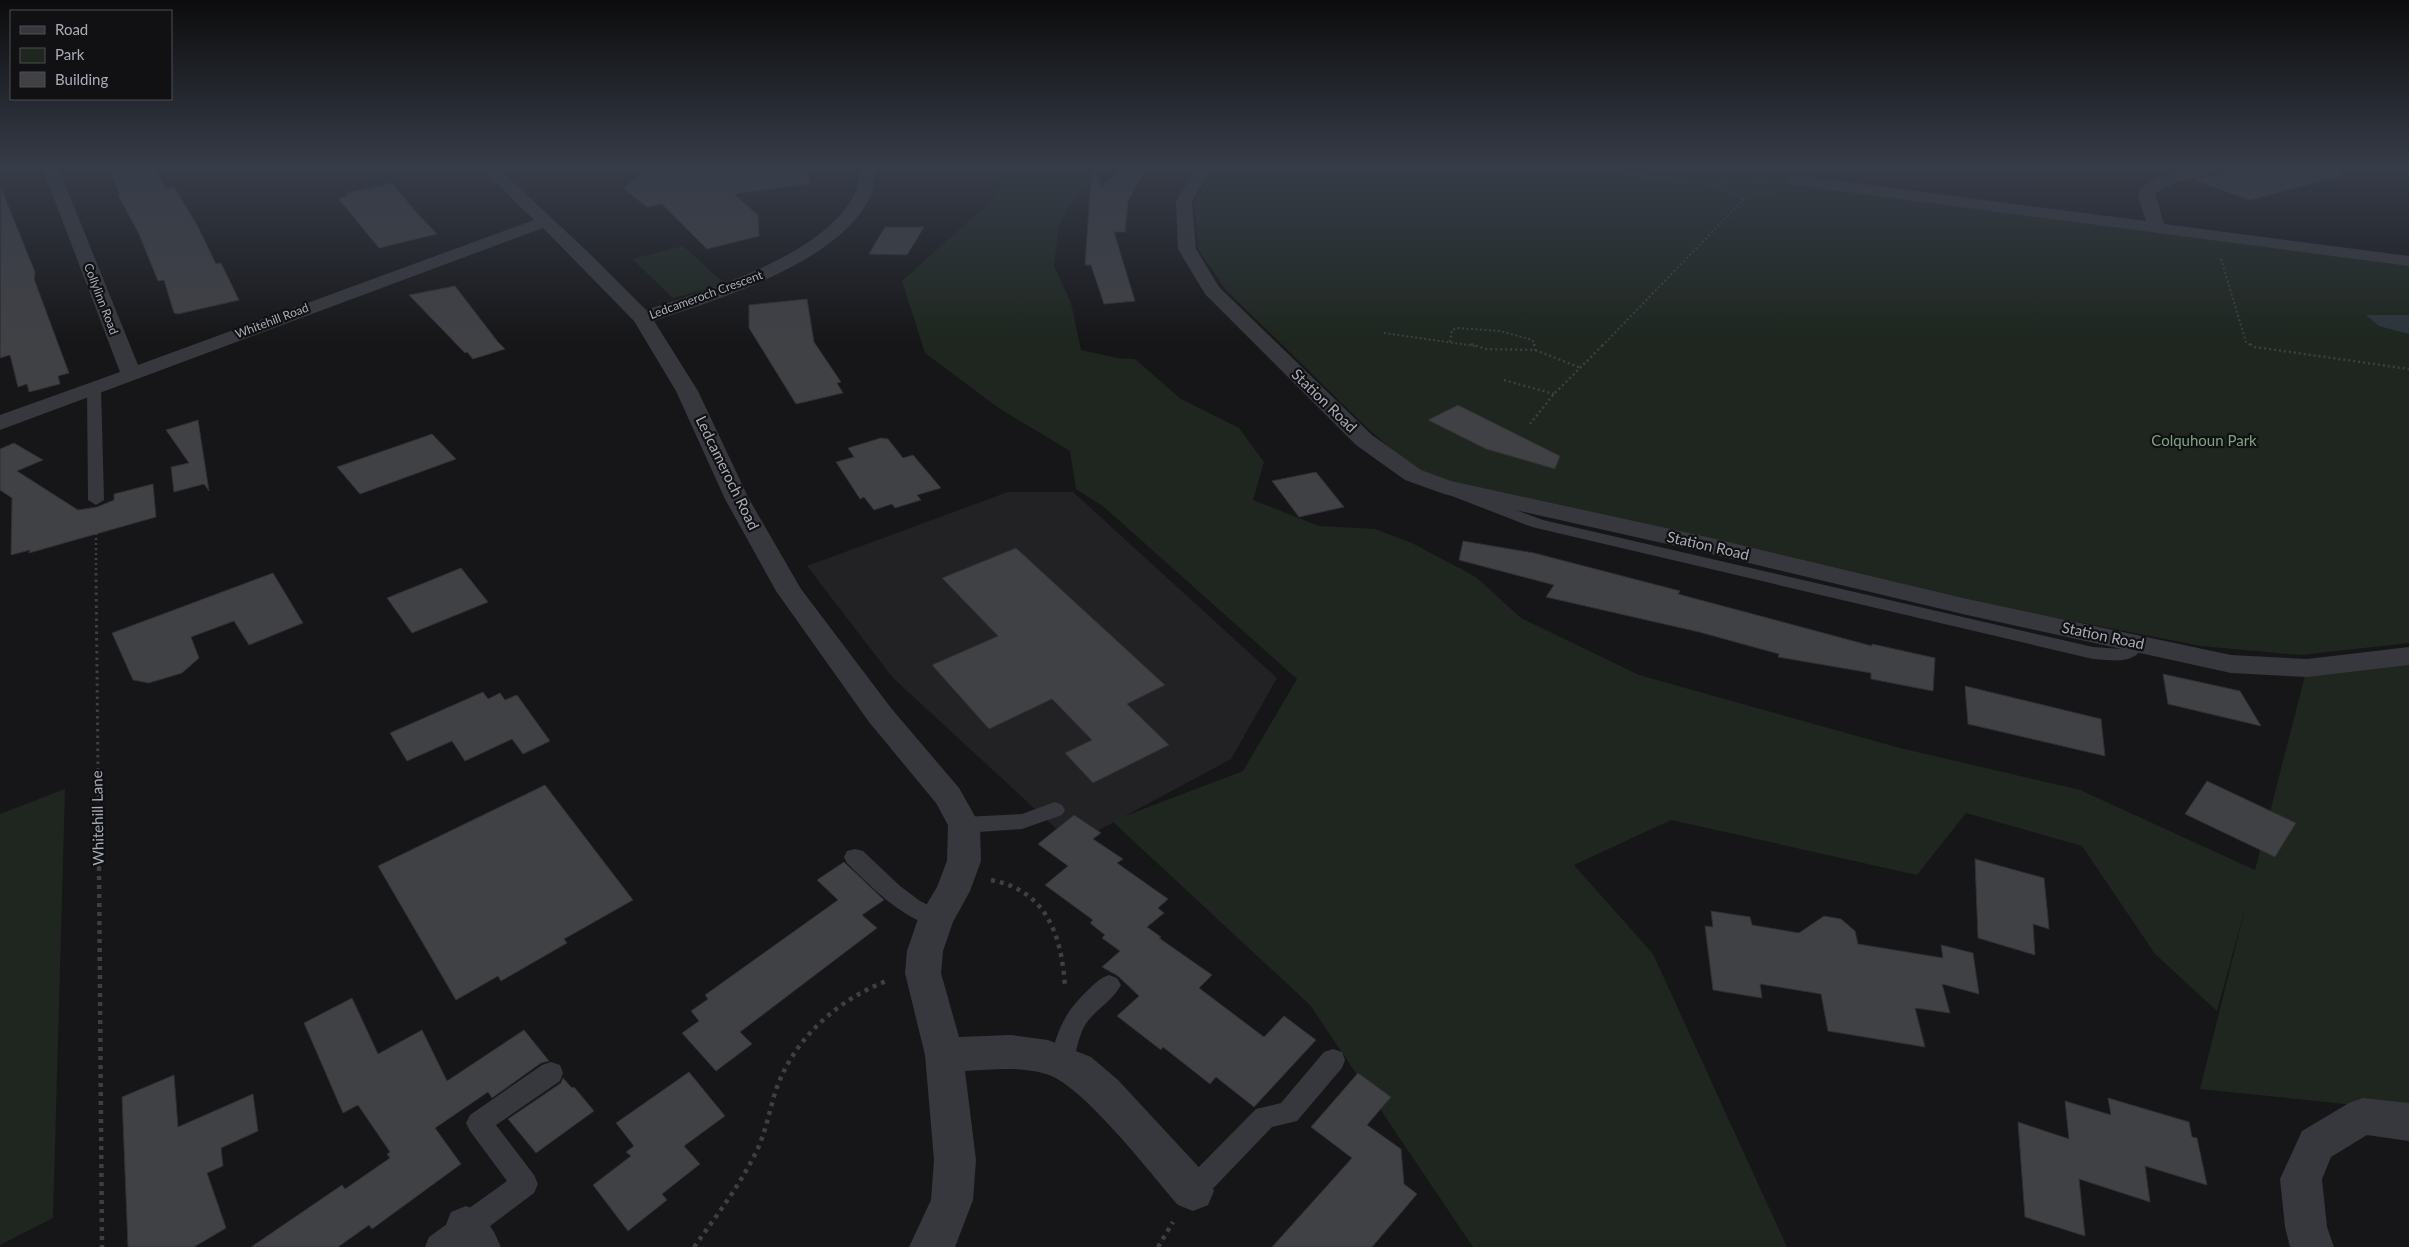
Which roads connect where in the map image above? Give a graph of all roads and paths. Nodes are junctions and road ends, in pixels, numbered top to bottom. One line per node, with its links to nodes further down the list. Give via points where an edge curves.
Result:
1 (73, 225): 17 (street, Collylinn Road)
2 (535, 225): 17 (street, Whitehill Road)
3 (550, 225): 11 (street, Ledcameroch Road)
4 (839, 225): 11 (street, Ledcameroch Crescent, via 812,248 773,270 737,286)
5 (1185, 225): 24 (street, Station Road, via 1187,249 1212,290 1364,440 1413,475 1444,487 2231,664 2307,668)
6 (1719, 225): 15 (path)
7 (2143, 225): 8 (street)
8 (2157, 227): 10 (street)
9 (2220, 255): 16 (path, via 2246,342)
10 (2409, 261)
11 (642, 318): 26 (street, Ledcameroch Road, via 688,391 737,499 789,591)
12 (1384, 333): 13 (path)
13 (1450, 342): 14 (path, via 1486,349); 14 (path, via 1452,330 1457,328 1490,329 1529,339 1533,341)
14 (1535, 350): 15 (path)
15 (1581, 368): 20 (path)
16 (2409, 369)
17 (131, 374): 19 (street, Whitehill Road)
18 (1504, 380): 20 (path)
19 (94, 388): 21 (street, Whitehill Road); 23 (lane)
20 (1554, 394): 22 (path)
21 (0, 422)
22 (1530, 424)
23 (96, 500): 40 (path, Whitehill Lane)
24 (2409, 656)
25 (1055, 810): 26 (lane, via 1036,819 1007,825)
26 (956, 811): 28 (street, via 964,861)
27 (855, 857): 29 (lane, via 896,898 916,912)
28 (958, 877): 29 (street); 32 (path, via 1001,881 1019,888 1034,901 1059,940)
29 (936, 920): 30 (street, via 925,951)
30 (923, 973): 33 (street); 41 (path, via 870,986 836,1008 802,1041 778,1084 760,1142 734,1192)
31 (1109, 985): 35 (lane, via 1078,1014)
32 (1065, 992)
33 (944, 1055): 35 (street, via 1011,1052); 42 (street, via 955,1160 952,1200)
34 (1333, 1060): 38 (lane, via 1288,1113 1265,1116)
35 (1061, 1062): 38 (street, via 1077,1068 1104,1093)
36 (551, 1073): 39 (lane, via 479,1123 526,1184)
37 (2409, 1122): 43 (street, via 2362,1116 2316,1144 2301,1179 2306,1227)
38 (1193, 1191)
39 (461, 1240)
40 (102, 1247)
41 (694, 1247)
42 (931, 1247)
43 (2312, 1247)

